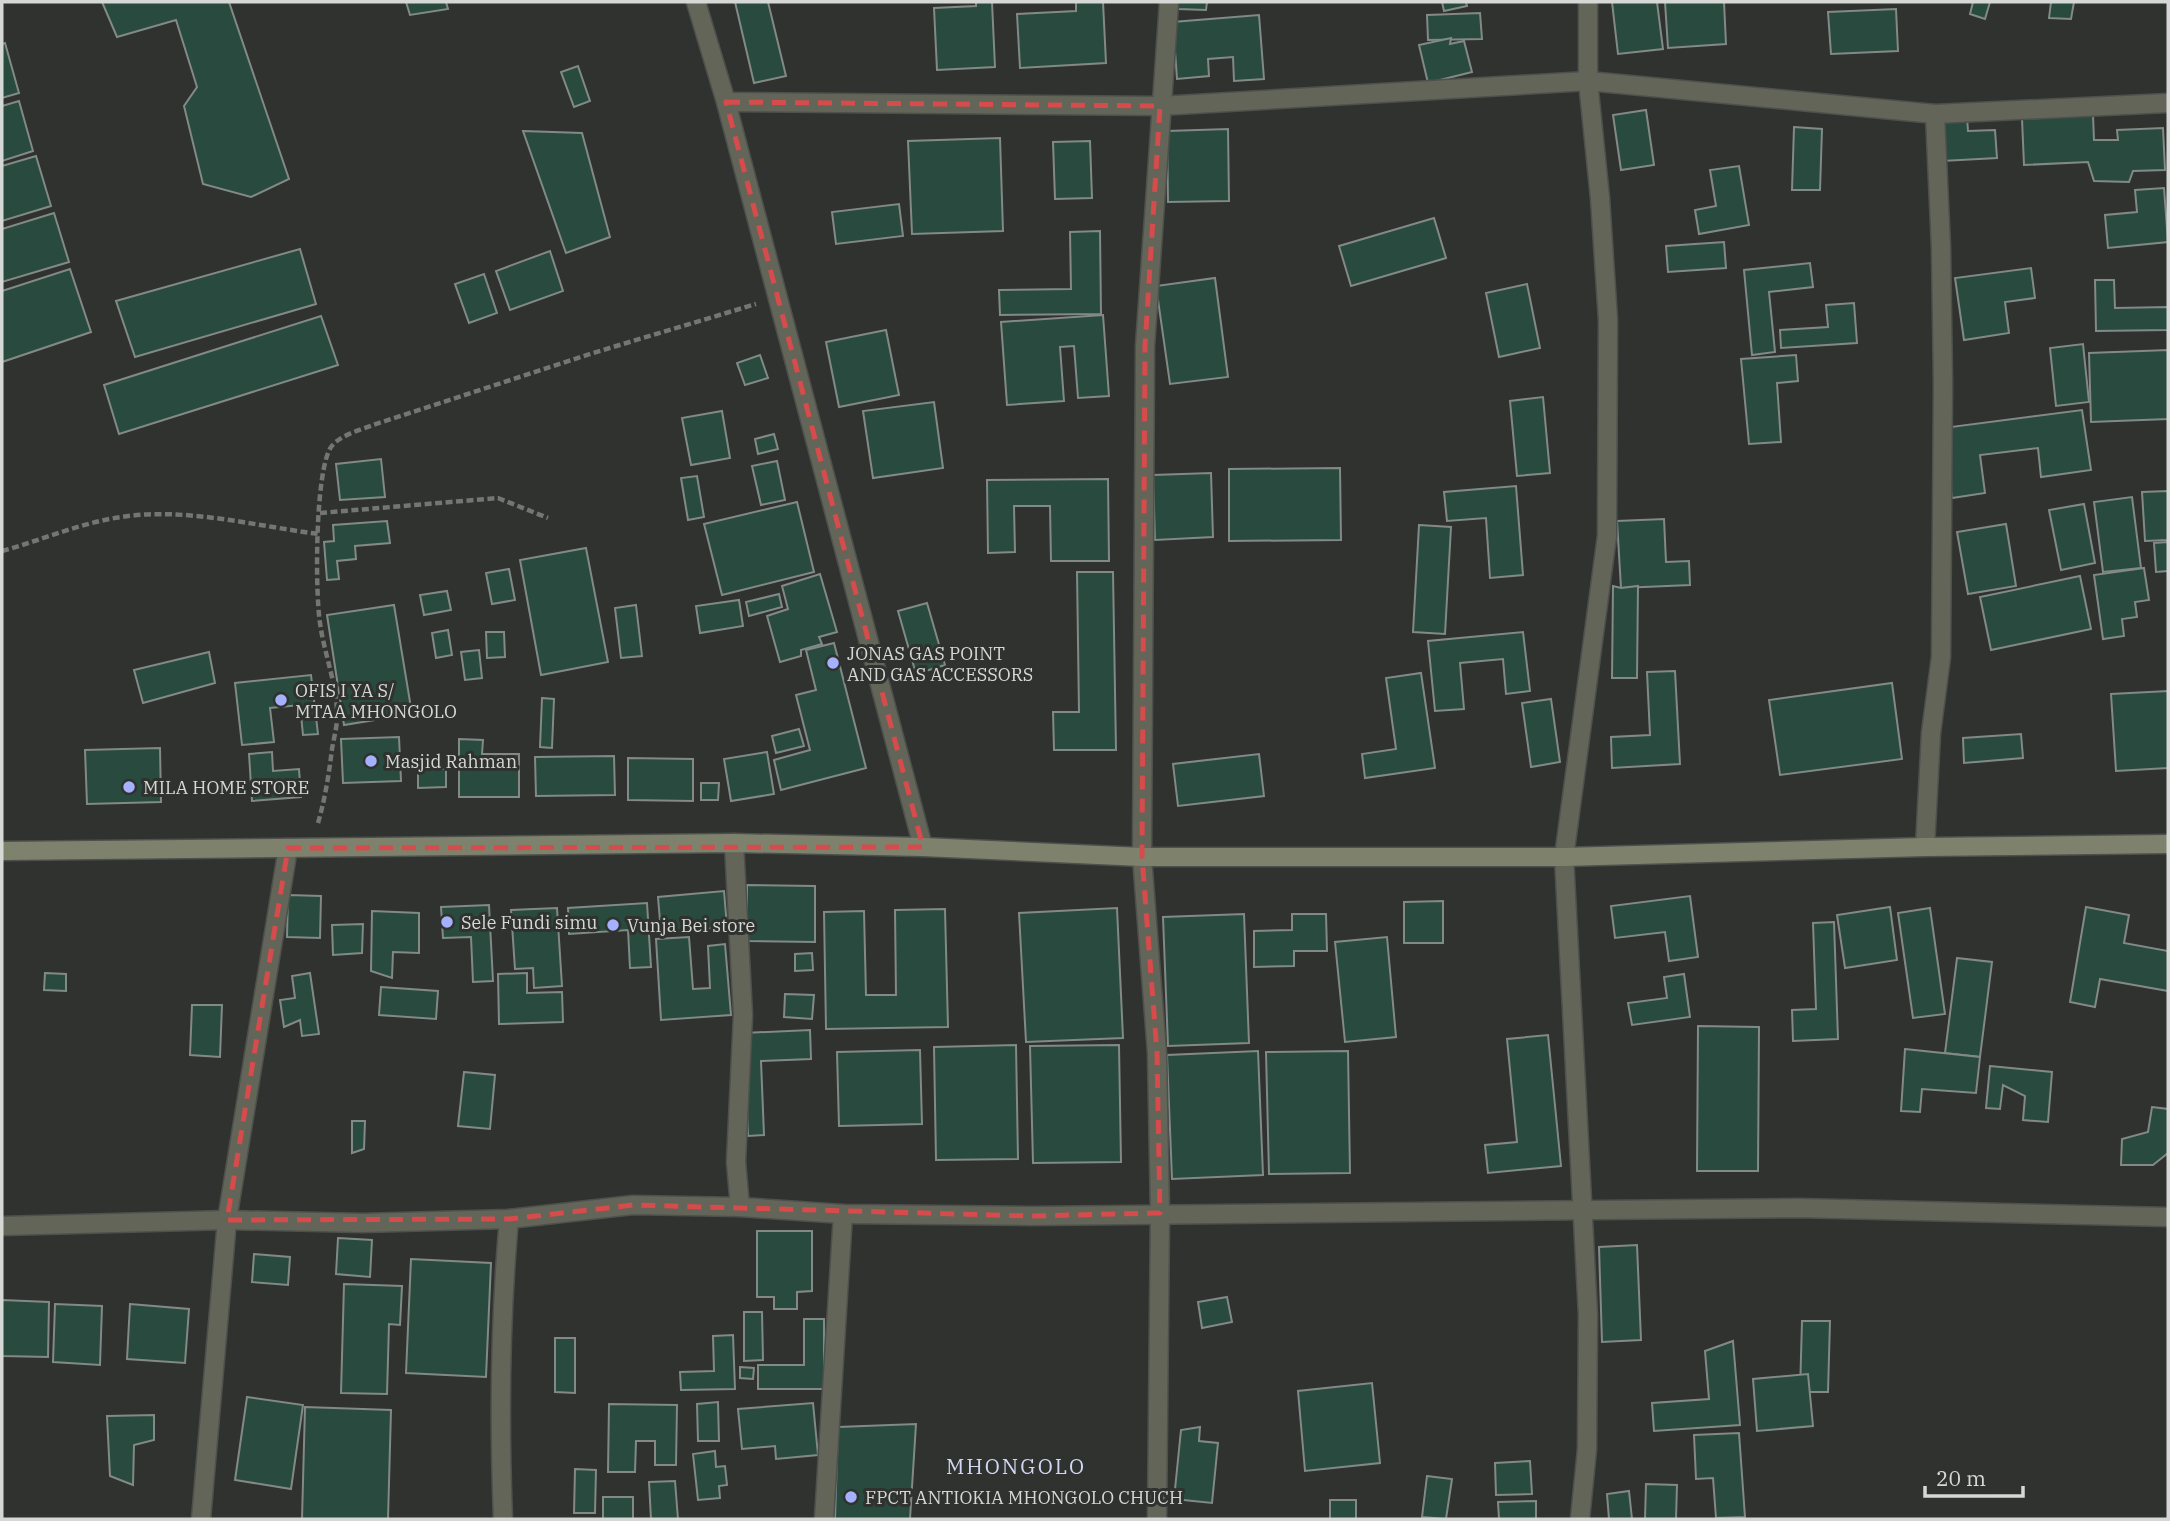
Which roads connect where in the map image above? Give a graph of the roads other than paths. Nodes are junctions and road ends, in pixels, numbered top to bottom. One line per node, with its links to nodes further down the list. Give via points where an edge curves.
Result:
1 (696, 2): 5 (street)
2 (1169, 2): 7 (street)
3 (1588, 2): 4 (street)
4 (1588, 81): 7 (street); 8 (street); 16 (street, via 1608,320 1607,536)
5 (726, 103): 7 (street); 11 (street)
6 (2168, 103): 8 (street)
7 (1160, 106): 15 (street, via 1146,346)
8 (1935, 114): 12 (street, via 1943,383 1941,657 1929,757)
9 (734, 843): 11 (street); 13 (street); 17 (street, via 743,1015 736,1162)
10 (2168, 844): 12 (street)
11 (923, 847): 15 (street)
12 (1925, 847): 16 (street)
13 (288, 848): 14 (street); 23 (street)
14 (2, 851)
15 (1142, 857): 16 (street); 19 (street, via 1157,1054)
16 (1564, 857): 18 (street)
17 (740, 1207): 20 (street); 22 (street, via 633,1205)
18 (1581, 1212): 19 (street); 21 (street, via 1798,1208); 29 (street, via 1588,1314 1587,1449)
19 (1160, 1213): 20 (street); 28 (street)
20 (843, 1214): 27 (street)
21 (2168, 1217)
22 (509, 1219): 23 (street); 26 (street, via 503,1293)
23 (227, 1220): 24 (street); 25 (street)
24 (2, 1226)
25 (201, 1519)
26 (503, 1519)
27 (824, 1519)
28 (1157, 1519)
29 (1580, 1519)

